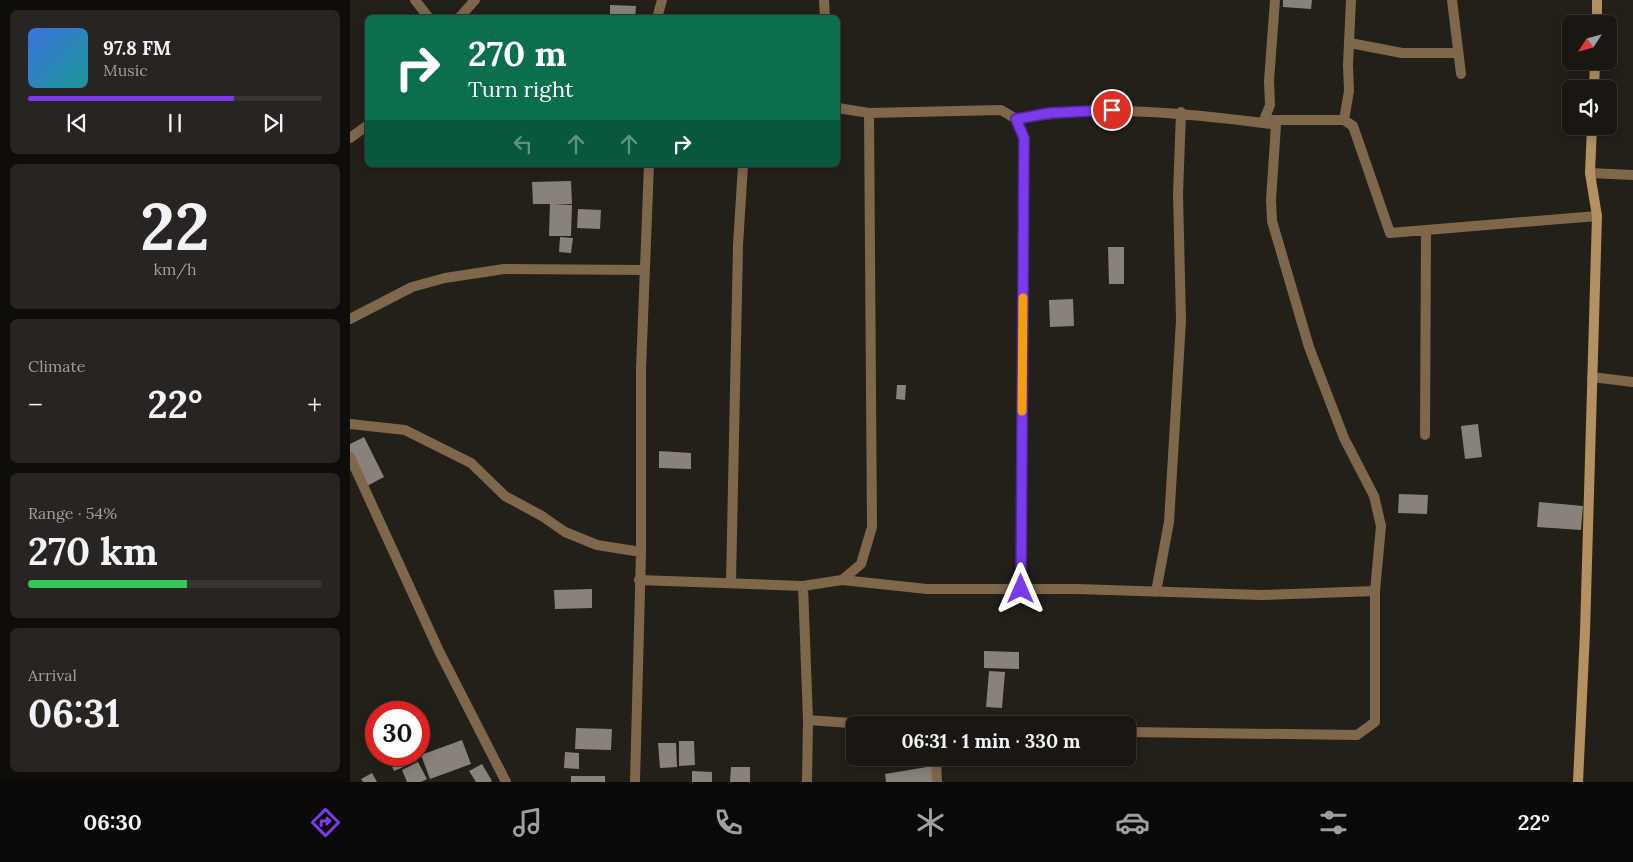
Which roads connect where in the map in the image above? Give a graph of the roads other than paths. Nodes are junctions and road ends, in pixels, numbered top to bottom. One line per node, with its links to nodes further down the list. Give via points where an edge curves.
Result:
1 (415, 0): 9 (street)
2 (475, 0): 10 (street)
3 (662, 0): 11 (street)
4 (824, 0): 12 (street)
5 (1275, 0): 21 (street, via 1270,105)
6 (1351, 0): 14 (street)
7 (1452, 0): 15 (street)
8 (1597, 0): 13 (main road)
9 (427, 15)
10 (462, 15)
11 (657, 15)
12 (825, 15)
13 (1597, 15)
14 (1350, 43): 15 (street, via 1402,53); 22 (street, via 1349,91)
15 (1458, 53): 16 (street)
16 (1461, 74)
17 (840, 108): 19 (street)
18 (1181, 112): 20 (street, via 1112,110 1050,113); 23 (street); 47 (street, via 1178,194 1181,320 1169,522)
19 (869, 113): 20 (street, via 1002,110); 42 (street, via 872,527 861,564)
20 (1016, 119): 45 (street, via 1024,138)
21 (1264, 120): 22 (street); 23 (street)
22 (1344, 120): 32 (street, via 1353,126 1390,233)
23 (1276, 125): 46 (street, via 1272,221 1308,347 1344,438 1374,496 1381,526)
24 (365, 127): 26 (street)
25 (1592, 135): 29 (main road)
26 (350, 138)
27 (649, 167): 33 (street)
28 (743, 167): 43 (street, via 738,245)
29 (1590, 173): 30 (street); 31 (main road)
30 (1633, 175)
31 (1596, 216): 32 (street); 35 (main road)
32 (1426, 232): 38 (street)
33 (645, 270): 34 (street, via 504,269 444,278 412,286); 40 (street, via 641,369)
34 (350, 319)
35 (1592, 377): 36 (street); 56 (main road)
36 (1633, 382)
37 (350, 424): 40 (street, via 405,430 471,463 505,496 565,532 597,545)
38 (1424, 435)
39 (350, 457): 52 (street, via 439,651)
40 (641, 552): 41 (street)
41 (640, 580): 43 (street); 53 (street)
42 (842, 580): 44 (street); 45 (street, via 927,589)
43 (731, 582): 44 (street)
44 (804, 586): 48 (street)
45 (1021, 589): 47 (street)
46 (1375, 591): 47 (street, via 1262,595); 50 (street, via 1375,722 1367,730 1357,735)
47 (1156, 592)
48 (808, 720): 49 (street); 54 (street)
49 (846, 723)
50 (1136, 732)
51 (937, 766): 55 (street)
52 (506, 782)
53 (635, 782)
54 (807, 782)
55 (938, 782)
56 (1578, 782)

